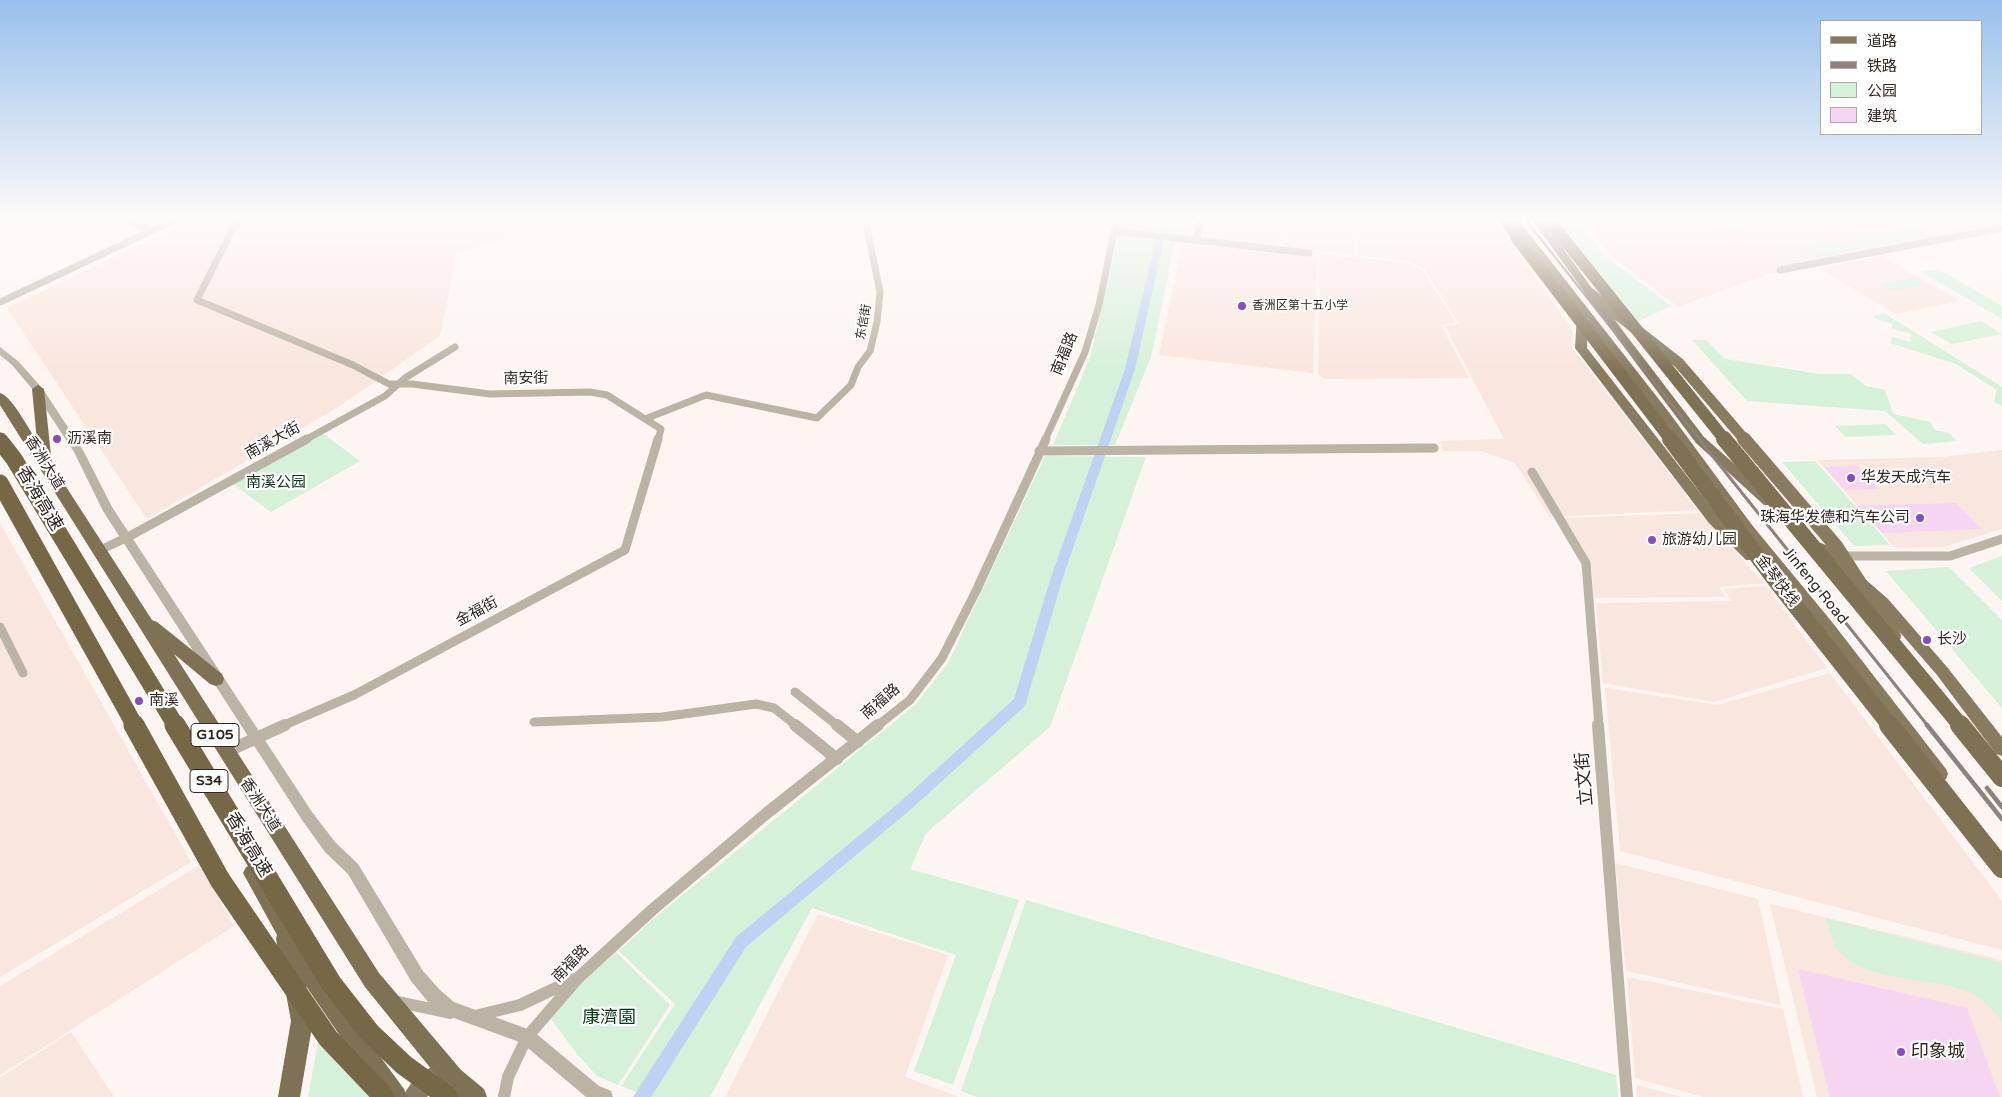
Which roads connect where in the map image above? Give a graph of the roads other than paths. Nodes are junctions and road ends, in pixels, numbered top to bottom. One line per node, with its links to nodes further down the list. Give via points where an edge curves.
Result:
1 (70, 269): 12 (street)
2 (212, 269): 16 (street, 南安街, via 197,300 352,365 389,384)
3 (875, 269): 19 (street, 东信街, via 880,292 870,351 858,367 851,385 817,418 706,395)
4 (1106, 269): 23 (street, 南福路, via 1085,352)
5 (1541, 269): 31 (highway, 金琴快线, bridge)
6 (1552, 269): 13 (main road, Jinfeng Road)
7 (1573, 269): 11 (main road, Jinfeng Road)
8 (1587, 269): 34 (highway, bridge, via 1661,365)
9 (1784, 269): 10 (street)
10 (1780, 270)
11 (1591, 294): 30 (main road, Jinfeng Road, via 1700,440); 34 (main road, bridge, via 1679,362 1836,546)
12 (0, 302)
13 (1582, 308): 31 (main road, bridge, via 1582,348 1714,520); 45 (main road, Jinfeng Road, via 1748,528)
14 (455, 348): 16 (street, 南溪大街)
15 (0, 350): 17 (street)
16 (400, 384): 19 (street, 南安街, via 490,394 590,392 607,395); 27 (street, 南溪大街, via 385,396)
17 (38, 389): 24 (highway); 27 (street, via 79,452 107,508)
18 (0, 397): 24 (highway, 香洲大道 / G105)
19 (645, 419): 20 (street, 南安街)
20 (661, 429): 39 (street, 金福街, via 626,550 354,695)
21 (0, 442): 47 (highway, 香洲大道 / G105); 53 (highway, 香海高速 / S34, bridge, via 14,458 331,983 370,1033 404,1065)
22 (1434, 448): 23 (street)
23 (1039, 451): 40 (street, 南福路, via 942,658 910,700)
24 (47, 468): 29 (highway, 香洲大道 / G105)
25 (1532, 472): 61 (street, 立文街, via 1586,564)
26 (0, 483): 55 (highway, 香海高速 / S34, bridge, via 220,880 320,1027)
27 (128, 538): 29 (street, 南溪大街); 36 (street)
28 (2002, 539): 30 (street, via 1950,556)
29 (98, 551): 32 (highway, 香洲大道 / G105)
30 (1830, 556): 41 (main road, Jinfeng Road, via 1883,603 1942,671)
31 (1776, 580): 46 (highway, 金琴快线, bridge)
32 (141, 618): 36 (highway); 42 (highway, 香洲大道 / G105)
33 (0, 627): 35 (street)
34 (1913, 664): 44 (highway, bridge)
35 (24, 673)
36 (216, 679): 39 (street)
37 (795, 692): 40 (street)
38 (534, 722): 43 (street, via 662,717 756,704 774,708)
39 (255, 738): 42 (street, 金福街); 50 (street, via 325,840 353,869 417,976 449,1008)
40 (858, 742): 43 (street, 南福路)
41 (2002, 749)
42 (226, 752): 49 (highway, 香洲大道 / G105)
43 (837, 759): 48 (street, 南福路, via 652,910)
44 (2002, 777)
45 (2002, 854)
46 (2002, 868)
47 (283, 925): 54 (highway, via 302,1021); 56 (highway, 香洲大道 / G105, via 320,991)
48 (578, 978): 50 (street, via 520,1005); 51 (street, 南福路)
49 (388, 1000): 50 (street); 52 (highway, 香洲大道 / G105)
50 (470, 1017): 51 (street)
51 (528, 1037): 59 (street, 南福路, via 508,1078); 60 (street, via 593,1092)
52 (443, 1066): 53 (highway, 香洲大道 / G105); 57 (main road)
53 (451, 1092): 58 (highway, 香洲大道 / G105)
54 (289, 1097)
55 (384, 1097)
56 (396, 1097)
57 (413, 1097)
58 (476, 1097)
59 (504, 1097)
60 (605, 1097)
61 (1626, 1097)

